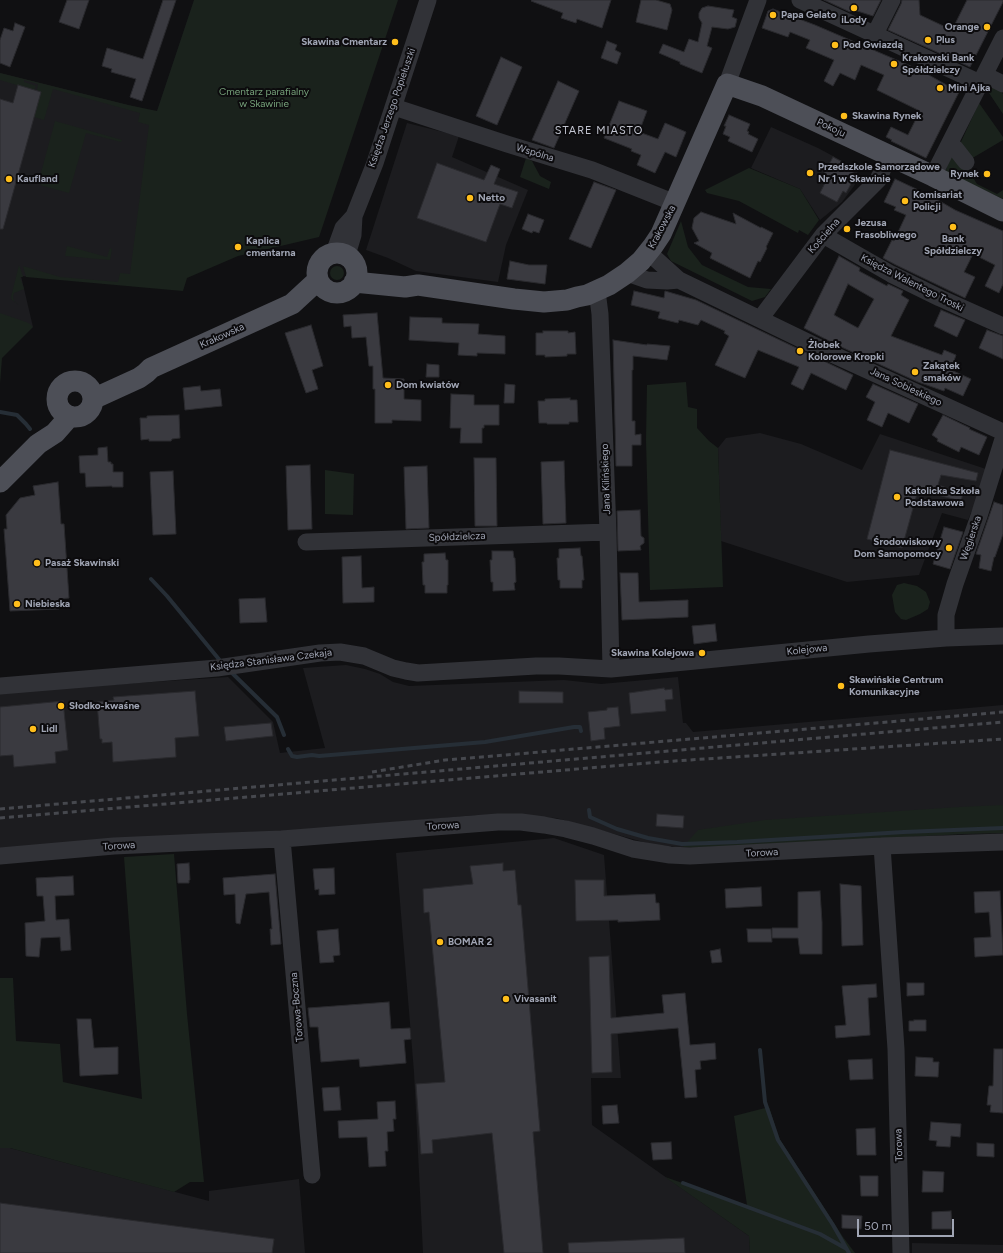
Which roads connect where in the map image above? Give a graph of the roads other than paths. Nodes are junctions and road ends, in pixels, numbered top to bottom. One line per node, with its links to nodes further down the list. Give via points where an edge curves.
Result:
1 (428, 0): 9 (street, Księdza Jerzego Popiełuszki)
2 (758, 0): 8 (street)
3 (800, 0): 5 (street)
4 (892, 0): 5 (street)
5 (875, 34): 7 (street)
6 (1003, 38): 7 (street)
7 (991, 81): 13 (street)
8 (727, 84): 11 (main road, Pokoju, via 762,96); 14 (main road, Krakowska)
9 (394, 107): 14 (street, Wspólna, via 592,170); 18 (street, Księdza Jerzego Popiełuszki, via 354,216 343,228)
10 (955, 148): 12 (street)
11 (888, 155): 13 (main road, Pokoju); 16 (street, Kościelna, via 878,180)
12 (966, 162)
13 (933, 176): 15 (main road)
14 (674, 205): 17 (main road, Krakowska, via 661,234)
15 (1003, 211)
16 (823, 235): 23 (street, Kościelna); 24 (street, Księdza Walentego Troski, via 891,274)
17 (648, 252): 19 (main road, Krakowska); 20 (street, Jana Sobieskiego)
18 (348, 265): 21 (main road, via 351,287 346,291 334,293); 21 (main road, via 328,255 319,263 316,274); 22 (main road, Krakowska, via 405,287 418,285 534,302 567,300)
19 (627, 273): 20 (street, Jana Sobieskiego, via 647,280); 22 (main road, Krakowska)
20 (679, 280): 23 (street, Jana Sobieskiego)
21 (323, 286): 25 (main road, Krakowska, via 310,301 292,304 151,368 135,368)
22 (597, 291): 30 (street, Jana Kilińskiego)
23 (760, 319): 27 (street, Jana Sobieskiego)
24 (1003, 326)
25 (91, 393): 26 (main road, via 92,404 86,413 76,417); 26 (main road, via 84,383 67,383 58,394 57,401)
26 (65, 412): 29 (main road, via 55,433 38,444)
27 (1003, 432)
28 (1003, 439): 33 (street, Węgierska, via 946,615)
29 (0, 482)
30 (608, 532): 31 (street, Spółdzielcza); 34 (street, Jana Kilińskiego)
31 (306, 542)
32 (1003, 636): 33 (street, Kolejowa)
33 (946, 638): 34 (street, Kolejowa)
34 (611, 669): 35 (street, Księdza Stanisława Czekaja, via 536,666 418,672 393,668 364,656 340,652 217,668)
35 (0, 686)
36 (282, 839): 38 (street, Torowa, via 521,822 566,829 634,849 677,856); 39 (street, Torowa, via 114,846); 40 (street, Torowa-Boczna)
37 (1003, 842): 38 (street, Torowa)
38 (882, 846): 41 (street, Torowa, via 896,1049)
39 (0, 856)
40 (312, 1175)
41 (901, 1251)

